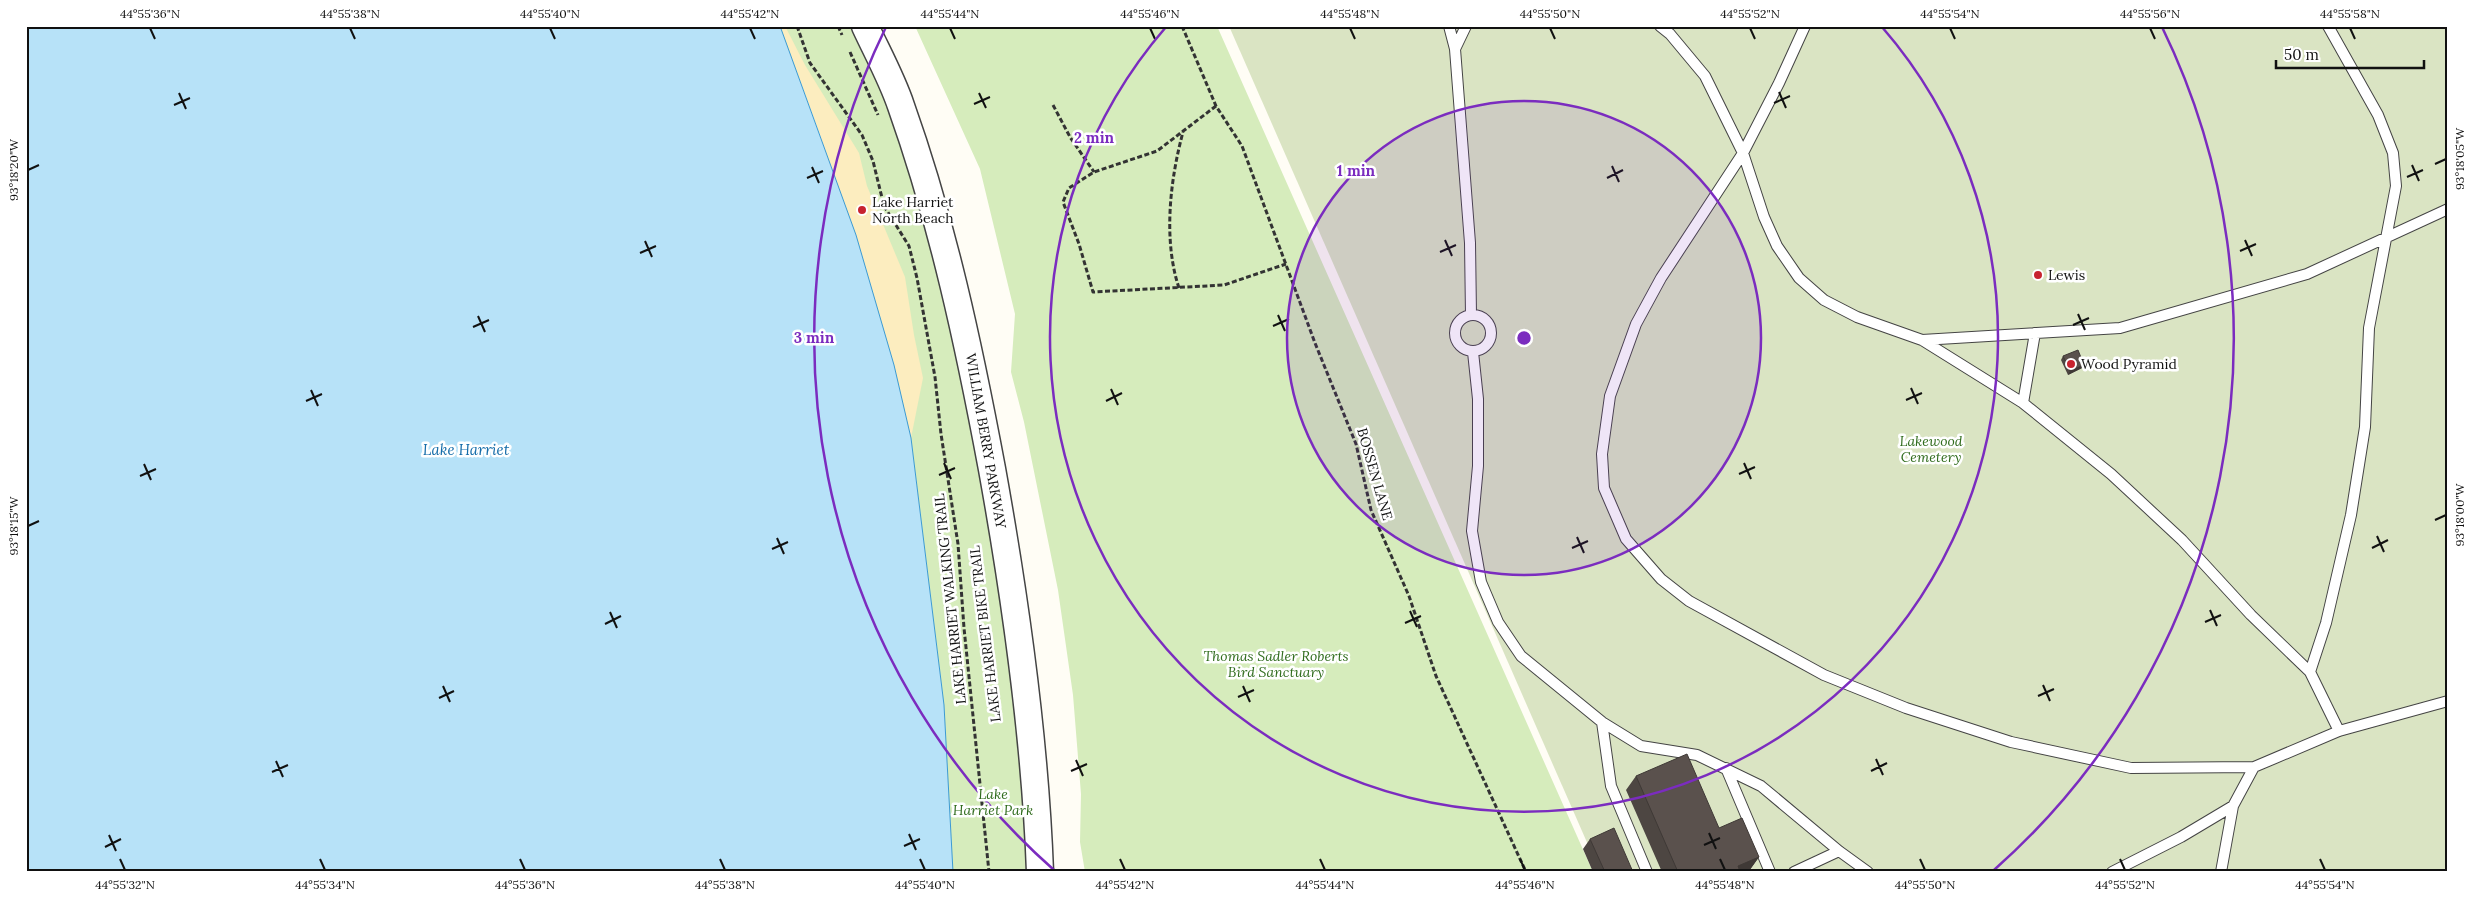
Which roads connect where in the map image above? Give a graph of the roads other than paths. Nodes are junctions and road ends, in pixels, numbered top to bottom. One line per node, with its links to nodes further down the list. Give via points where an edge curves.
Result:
1 (865, 26): 24 (street, WILLIAM BERRY PARKWAY, via 900,103 935,208 971,356 1009,566 1023,664 1038,798)
2 (1449, 26): 7 (lane)
3 (1466, 26): 7 (lane)
4 (1660, 26): 8 (lane, via 1705,76)
5 (1805, 26): 8 (lane)
6 (2328, 26): 10 (lane, via 2378,115 2393,152 2396,186)
7 (1455, 49): 11 (lane, via 1470,243)
8 (1743, 153): 13 (lane, via 1764,217 1777,246 1799,278 1824,300 1857,318); 20 (lane, via 1661,278 1636,324 1610,396 1602,454 1604,488 1626,539 1661,579 1689,602 1824,675 1906,708 2011,742 2131,768)
9 (2448, 210): 10 (lane)
10 (2386, 236): 12 (lane, via 2306,274 2120,328); 16 (lane, via 2369,328 2364,427 2351,515 2326,622)
11 (1471, 315): 14 (lane, via 1460,320 1456,337 1462,348); 14 (lane, via 1483,318 1492,332 1485,348)
12 (2035, 332): 13 (lane); 15 (lane)
13 (1922, 340): 15 (lane)
14 (1473, 352): 18 (lane, via 1478,399 1478,466 1472,531 1481,582 1498,622 1520,656)
15 (2023, 403): 16 (lane, via 2111,474 2182,540 2251,615)
16 (2310, 672): 19 (lane)
17 (2448, 701): 19 (lane)
18 (1602, 722): 21 (lane, via 1641,746 1697,754); 25 (lane, via 1611,786)
19 (2339, 731): 20 (lane)
20 (2254, 766): 22 (lane)
21 (1726, 768): 23 (lane, via 1762,786); 26 (lane)
22 (2233, 806): 29 (lane); 30 (lane)
23 (1839, 851): 27 (lane); 28 (lane)
24 (1040, 872)
25 (1647, 872)
26 (1770, 872)
27 (1794, 872)
28 (1868, 872)
29 (2112, 872)
30 (2222, 872)

